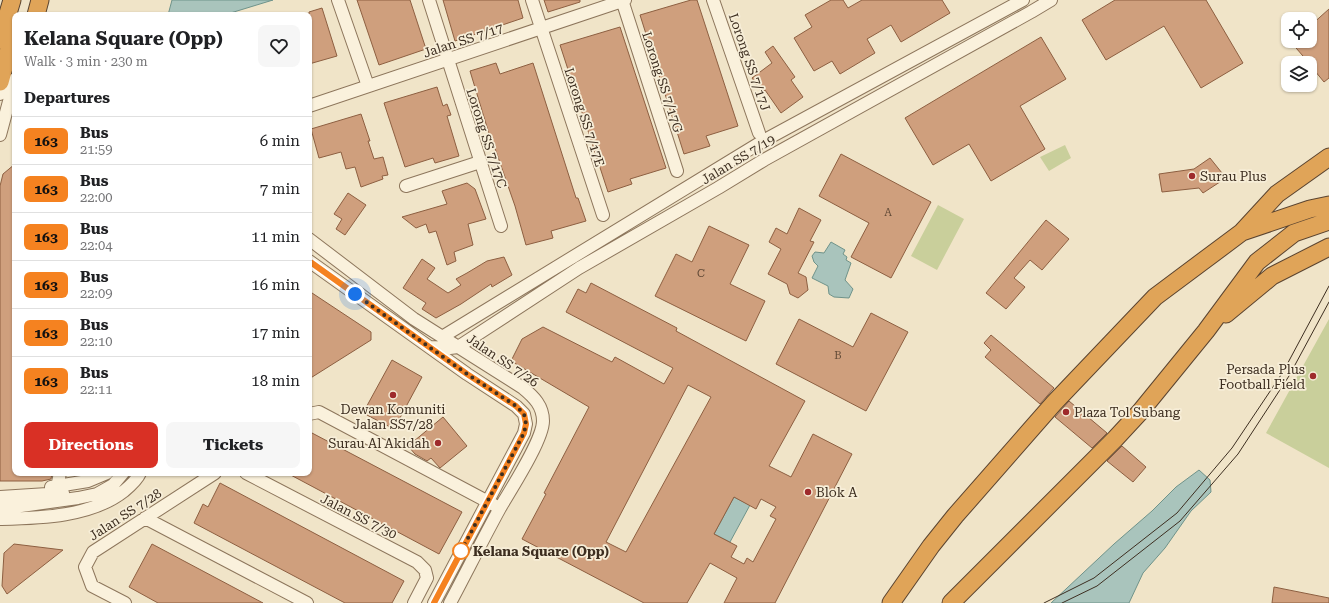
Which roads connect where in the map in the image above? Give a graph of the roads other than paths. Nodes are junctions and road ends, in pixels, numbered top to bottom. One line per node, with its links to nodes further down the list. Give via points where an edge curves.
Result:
1 (12, 0): 15 (highway)
2 (23, 0): 11 (highway)
3 (42, 0): 12 (highway); 13 (street)
4 (338, 0): 19 (street)
5 (429, 0): 16 (street, Lorong SS 7/17C)
6 (532, 0): 14 (street, Lorong SS 7/17E)
7 (623, 0): 14 (street, Jalan SS 7/17); 27 (street, Lorong SS 7/17G)
8 (713, 0): 23 (street, Lorong SS 7/17J)
9 (1023, 0): 38 (street, Jalan SS 7/19, via 764,141)
10 (1051, 0): 39 (street, Jalan SS 7/19, via 764,160 578,268)
11 (19, 12)
12 (37, 12)
13 (45, 12)
14 (541, 28): 16 (street, Jalan SS 7/17); 30 (street, Lorong SS 7/17E)
15 (0, 40)
16 (448, 59): 19 (street, Jalan SS 7/17); 26 (street, Lorong SS 7/17C)
17 (12, 68): 18 (highway)
18 (11, 82): 20 (street); 22 (street)
19 (368, 86): 21 (street, Jalan SS 7/17)
20 (0, 94)
21 (312, 105)
22 (1, 131): 24 (street)
23 (759, 133)
24 (0, 143)
25 (1329, 157): 33 (highway, via 1277,194)
26 (480, 162): 28 (street); 32 (street, Lorong SS 7/17C)
27 (677, 171)
28 (406, 186)
29 (1329, 205): 33 (highway, via 1310,208)
30 (603, 214)
31 (1329, 221): 37 (highway, via 1294,233 1257,262)
32 (501, 226)
33 (1242, 232): 58 (highway, via 1155,297 1054,403)
34 (312, 241): 38 (street)
35 (1329, 246): 37 (highway, via 1272,276)
36 (312, 263): 40 (street)
37 (1206, 331): 66 (highway, via 1116,439)
38 (443, 343): 39 (street, Jalan SS 7/19); 40 (street, Jalan SS 7/19); 41 (street)
39 (458, 346): 55 (street, Jalan SS 7/26, via 523,388 534,397 540,407 542,432)
40 (430, 347): 41 (street)
41 (450, 361): 53 (street, via 524,414 524,433)
42 (312, 413): 53 (street, via 319,412)
43 (59, 476): 50 (street)
44 (100, 476): 50 (street, via 88,482)
45 (116, 476): 52 (street, via 94,487 58,494)
46 (120, 476): 54 (street, via 112,486 97,494)
47 (138, 476): 57 (street, via 129,487 102,505 46,517)
48 (210, 476): 56 (street, Jalan SS 7/28)
49 (252, 476): 61 (street, Jalan SS 7/30, via 417,562 425,570 427,578)
50 (57, 487): 51 (street)
51 (0, 489)
52 (0, 497)
53 (488, 502): 55 (street); 62 (street)
54 (0, 509)
55 (500, 509): 63 (street, Jalan SS 7/26)
56 (145, 518): 59 (street, Jalan SS 7/28, via 93,552 85,567 92,586); 60 (street)
57 (0, 519)
58 (931, 546): 64 (highway); 65 (highway)
59 (124, 603)
60 (307, 603)
61 (414, 603)
62 (434, 603)
63 (450, 603)
64 (890, 603)
65 (900, 603)
66 (951, 603)

